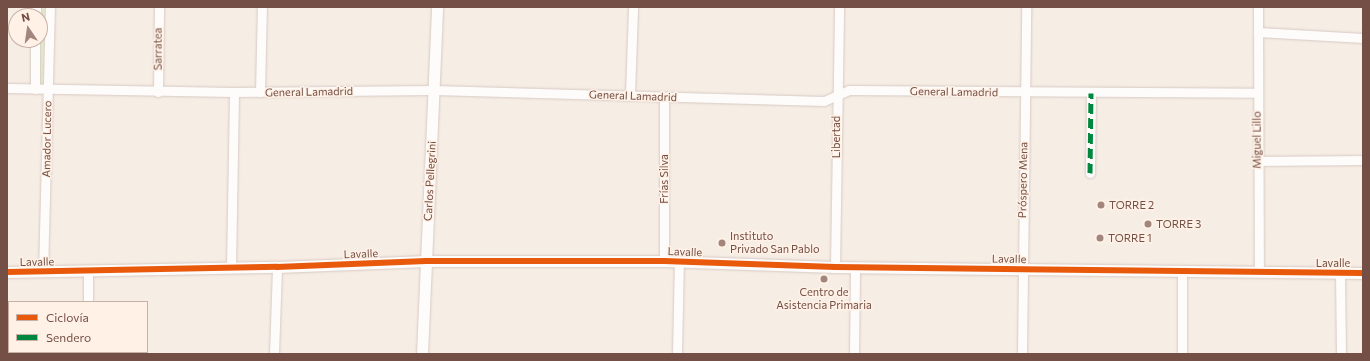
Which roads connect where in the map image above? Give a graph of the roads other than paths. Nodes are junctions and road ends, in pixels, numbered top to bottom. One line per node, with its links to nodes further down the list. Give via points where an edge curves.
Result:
1 (50, 7): 14 (street, Amador Lucero)
2 (159, 7): 16 (street, Sarratea)
3 (262, 7): 18 (street)
4 (437, 7): 15 (street, Carlos Pellegrini)
5 (633, 7): 22 (street)
6 (839, 7): 23 (street, Libertad)
7 (1026, 7): 19 (street, Próspero Mena)
8 (1258, 7): 9 (street, Miguel Lillo)
9 (1258, 32): 10 (street); 21 (street, Miguel Lillo)
10 (1363, 38)
11 (35, 48): 13 (street, Amador Lucero)
12 (7, 88): 13 (street, General Lamadrid)
13 (35, 89): 14 (street, General Lamadrid)
14 (48, 90): 16 (street, General Lamadrid); 39 (street, Amador Lucero)
15 (434, 90): 18 (street, General Lamadrid); 22 (street, General Lamadrid); 28 (street, Carlos Pellegrini)
16 (158, 92): 17 (street, General Lamadrid)
17 (234, 92): 18 (street, General Lamadrid); 31 (street)
18 (260, 92)
19 (1024, 93): 20 (street, General Lamadrid); 23 (street, General Lamadrid, via 849,90); 36 (street, Próspero Mena)
20 (1091, 93): 21 (street, General Lamadrid); 27 (street)
21 (1257, 93): 26 (street, Miguel Lillo)
22 (630, 95): 24 (street, General Lamadrid)
23 (836, 96): 24 (street, General Lamadrid, via 824,101); 33 (street, Libertad)
24 (664, 97): 29 (street, Frías Silva)
25 (1363, 160): 26 (street)
26 (1257, 161): 40 (street, Miguel Lillo)
27 (1090, 173)
28 (426, 261): 29 (street, Lavalle); 32 (street, Lavalle); 45 (street, Carlos Pellegrini)
29 (664, 261): 30 (street, Lavalle)
30 (679, 262): 33 (street, Lavalle); 46 (street)
31 (232, 267): 32 (street, Lavalle); 35 (street, Lavalle)
32 (277, 267): 44 (street)
33 (835, 267): 34 (street, Lavalle)
34 (855, 267): 36 (street, Lavalle); 47 (street)
35 (88, 270): 39 (street, Lavalle); 43 (street)
36 (1022, 270): 37 (street, Lavalle); 48 (street, Próspero Mena)
37 (1182, 271): 40 (street, Lavalle); 49 (street)
38 (7, 272): 39 (street, Lavalle)
39 (43, 272)
40 (1259, 272): 41 (street, Lavalle)
41 (1340, 273): 42 (street, Lavalle); 50 (street)
42 (1363, 273)
43 (88, 301)
44 (274, 354)
45 (422, 354)
46 (677, 354)
47 (854, 354)
48 (1022, 354)
49 (1182, 354)
50 (1340, 354)

